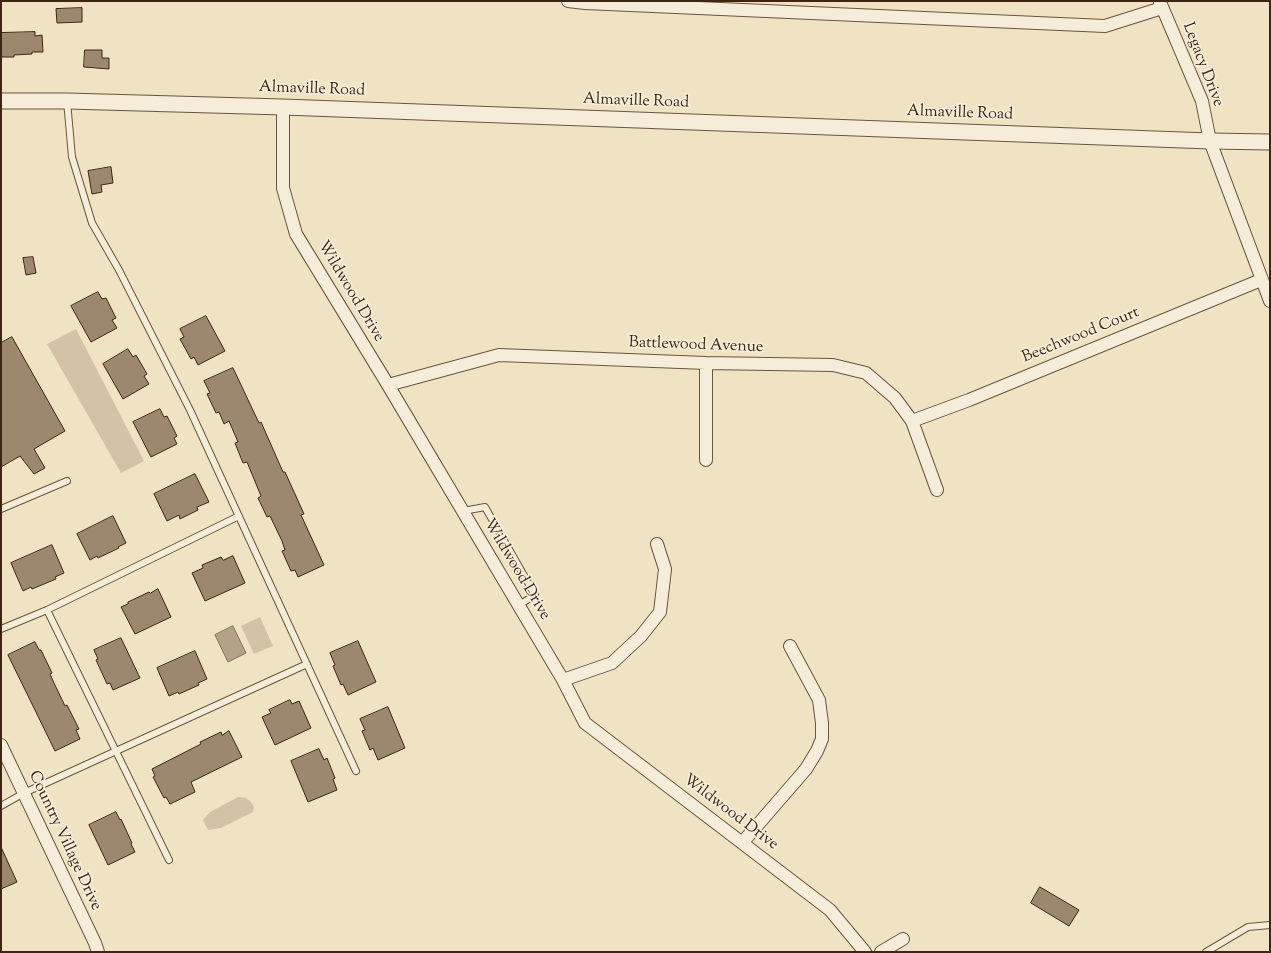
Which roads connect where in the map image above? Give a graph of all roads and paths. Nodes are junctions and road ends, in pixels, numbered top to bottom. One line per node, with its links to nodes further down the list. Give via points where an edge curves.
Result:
1 (568, 1): 2 (street, via 1105,26)
2 (1161, 5): 6 (street, Legacy Drive, via 1202,101)
3 (1, 101): 4 (street, Almaville Road)
4 (67, 101): 5 (street, Almaville Road); 18 (lane, via 72,157 92,223 119,270 190,410)
5 (284, 108): 6 (street, Almaville Road); 11 (street, Wildwood Drive, via 284,188 296,234)
6 (1210, 141): 7 (street, Almaville Road); 8 (street, Legacy Drive)
7 (1270, 142)
8 (1261, 280): 9 (street, Legacy Drive); 12 (street, Beechwood Court)
9 (1270, 301)
10 (706, 363): 11 (street, Battlewood Avenue, via 499,355); 12 (street, Battlewood Avenue, via 833,365 866,373 895,398); 13 (street)
11 (388, 385): 17 (street, Wildwood Drive)
12 (912, 421): 15 (street, Battlewood Avenue)
13 (706, 460)
14 (67, 481): 16 (lane)
15 (937, 490)
16 (1, 509)
17 (463, 511): 20 (street, Wildwood Drive); 20 (lane, via 485,507 535,595)
18 (239, 516): 21 (lane); 24 (lane)
19 (657, 544): 25 (street, via 665,569 660,612 641,636 612,663)
20 (519, 605): 25 (street, Wildwood Drive)
21 (47, 610): 22 (lane); 27 (lane)
22 (1, 629)
23 (790, 646): 31 (street, via 819,700 822,739 806,769)
24 (307, 664): 27 (lane); 28 (lane)
25 (563, 680): 31 (street, Wildwood Drive, via 585,723)
26 (1, 745): 29 (street, Country Village Drive)
27 (116, 752): 29 (lane); 32 (lane)
28 (356, 771)
29 (24, 793): 30 (lane); 35 (street, Country Village Drive)
30 (1, 806)
31 (742, 843): 36 (street, Wildwood Drive, via 830,910)
32 (168, 860)
33 (1270, 925): 38 (lane, via 1248,927)
34 (903, 939): 37 (street)
35 (98, 952)
36 (865, 952)
37 (881, 952)
38 (1206, 952)

